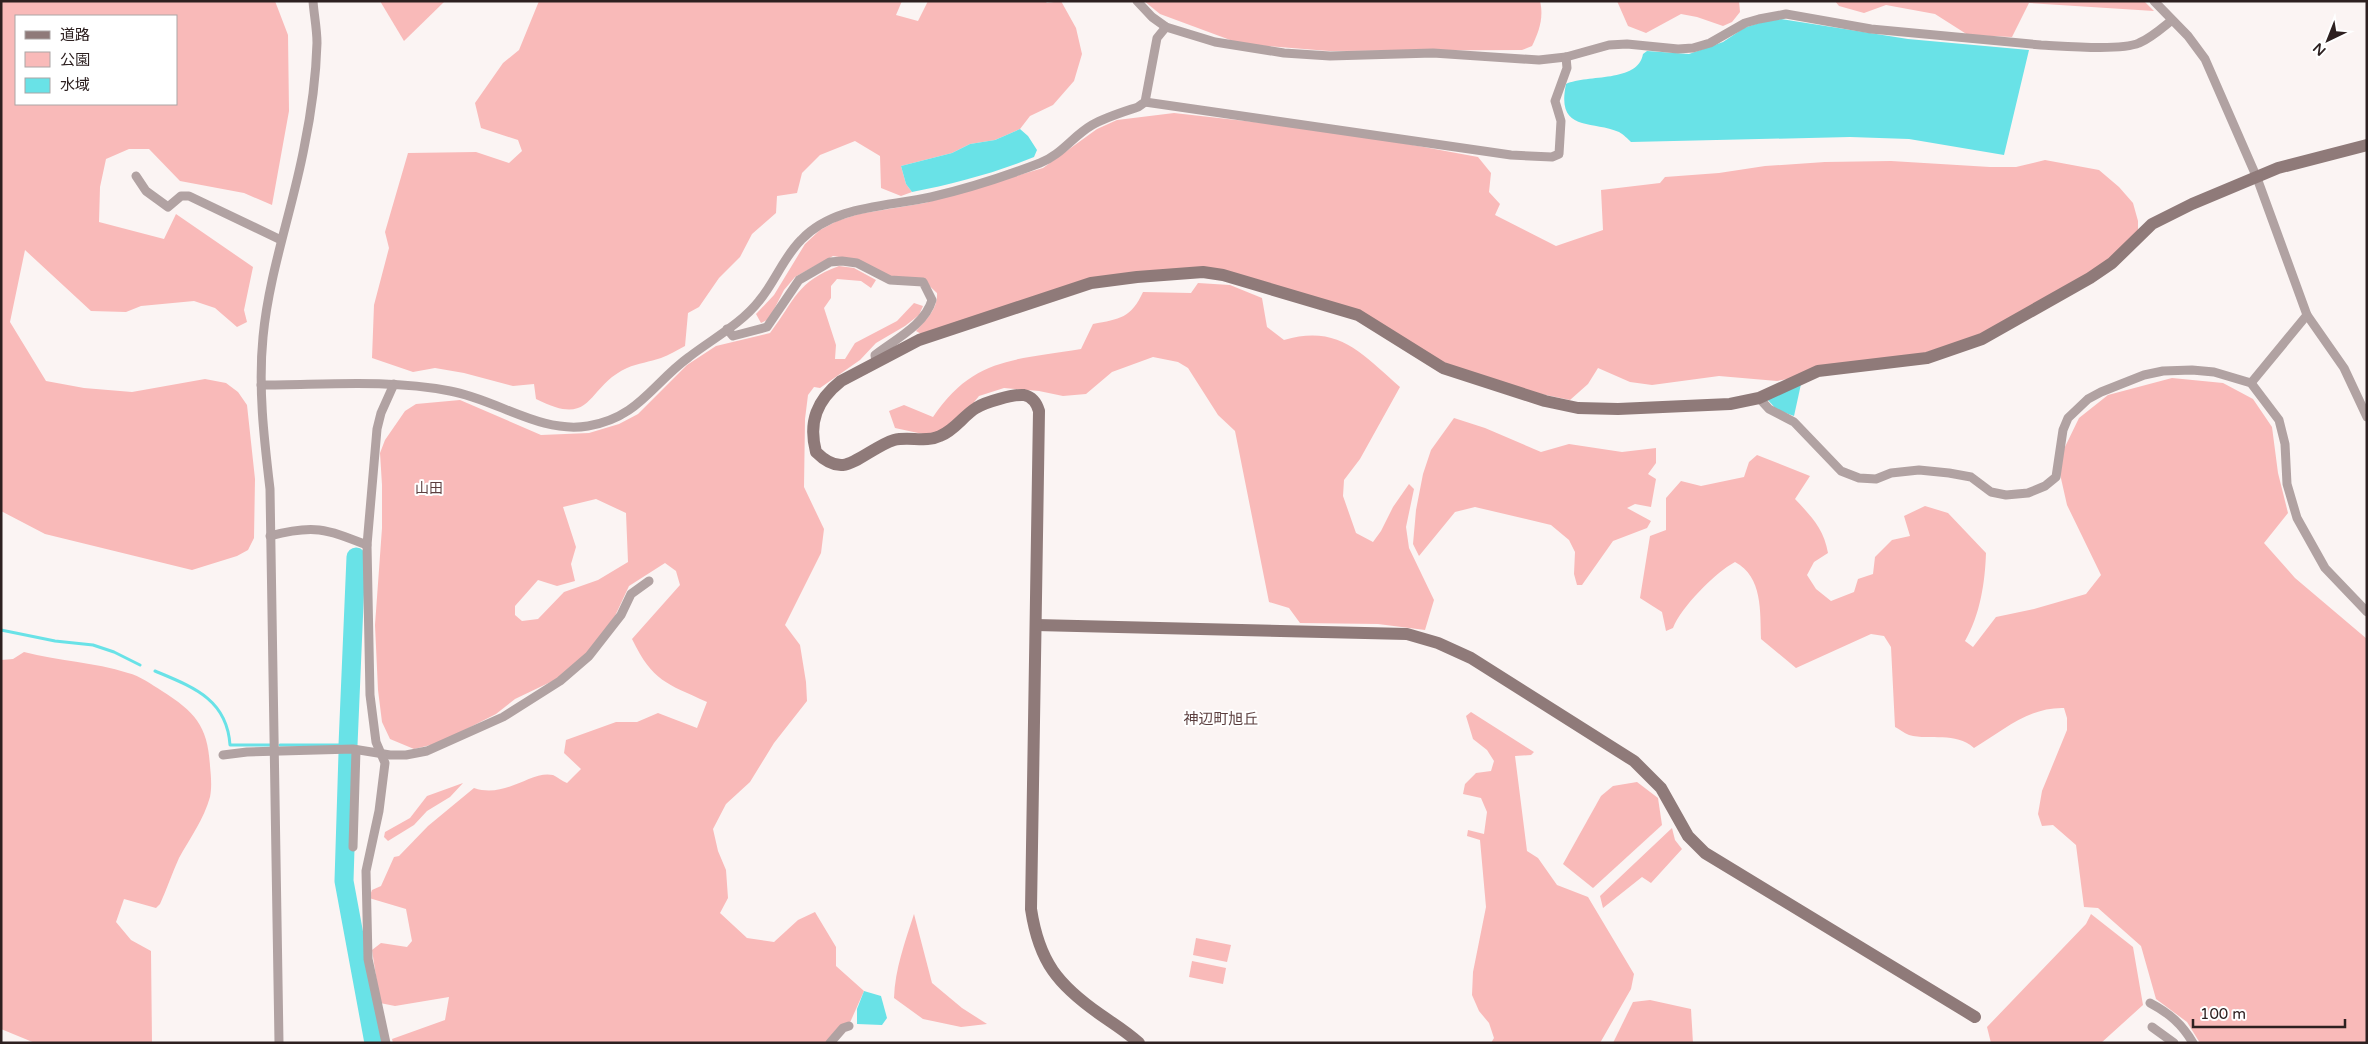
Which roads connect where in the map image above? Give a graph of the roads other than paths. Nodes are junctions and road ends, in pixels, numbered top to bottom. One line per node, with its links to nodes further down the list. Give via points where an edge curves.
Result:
1 (312, 1): 11 (street, via 317,41 314,84 304,149)
2 (1137, 1): 5 (street)
3 (2154, 1): 4 (street)
4 (2172, 20): 6 (street, via 2138,44 2067,46 1871,29 1786,14 1745,23 1710,43 1693,48 1609,45); 10 (street, via 2205,59)
5 (1166, 28): 6 (street, via 1233,46 1284,53 1330,56 1433,53 1539,60); 7 (street, via 1157,38)
6 (1566, 57): 7 (street, via 1567,68 1555,101 1560,121 1559,154 1552,157 1511,155)
7 (1145, 102): 13 (street, via 1091,125 1063,150 1043,162 933,197 847,213 816,227 788,255 757,304)
8 (2367, 145): 10 (street, via 2278,168)
9 (136, 176): 11 (street, via 146,191 168,207 181,196 189,196)
10 (2256, 178): 12 (street); 18 (street, via 2152,224 2112,263 2090,278 1982,339 1928,358 1818,371)
11 (281, 240): 17 (street, via 263,336)
12 (2307, 315): 15 (street); 19 (street, via 2344,368)
13 (727, 329): 14 (street, via 733,336 767,327 799,280 830,262 856,263 890,280 923,282 932,300 930,310 875,354); 16 (street, via 686,358 650,395 627,412 606,422 585,426 559,426 526,418 454,392)
14 (876, 362): 18 (street, via 919,340 1091,283 1203,272 1358,315 1444,368 1578,408 1730,404); 24 (street, via 830,390 815,414 812,430 816,452 834,464 851,462 879,445 897,439 938,438 976,408 992,402 1025,396 1037,404)
15 (2251, 383): 18 (street, via 2214,372 2163,371 2101,392 2088,399 2068,418 2061,438 2056,477 2028,493 2006,495 1991,492 1971,477 1949,473 1919,470 1891,473 1876,479 1850,475 1841,471 1794,422 1769,408); 23 (street, via 2279,420 2286,484 2298,518 2325,568)
16 (394, 384): 17 (street); 21 (street, via 377,430)
17 (264, 385): 20 (street, via 262,425 270,489)
18 (1759, 398)
19 (2367, 417)
20 (270, 536): 21 (street, via 299,529 327,530); 26 (street)
21 (367, 545): 27 (street, via 370,695)
22 (649, 581): 27 (street, via 631,594 621,615 589,656 560,681 503,717 427,751 406,755)
23 (2367, 612)
24 (1036, 625): 31 (street, via 1407,634 1438,643 1471,658 1634,761 1661,788 1688,836 1705,852); 37 (street, via 1031,909 1039,948 1062,984)
25 (351, 750): 26 (street); 27 (street); 29 (street)
26 (276, 751): 28 (street); 34 (street)
27 (380, 752): 35 (street, via 385,762 380,811 366,871 368,959)
28 (223, 755)
29 (353, 847)
30 (2150, 1003): 39 (street, via 2185,1028)
31 (1975, 1017)
32 (849, 1026): 36 (street, via 843,1028)
33 (2152, 1027): 38 (street)
34 (279, 1043)
35 (386, 1043)
36 (830, 1043)
37 (1138, 1043)
38 (2174, 1043)
39 (2194, 1043)

